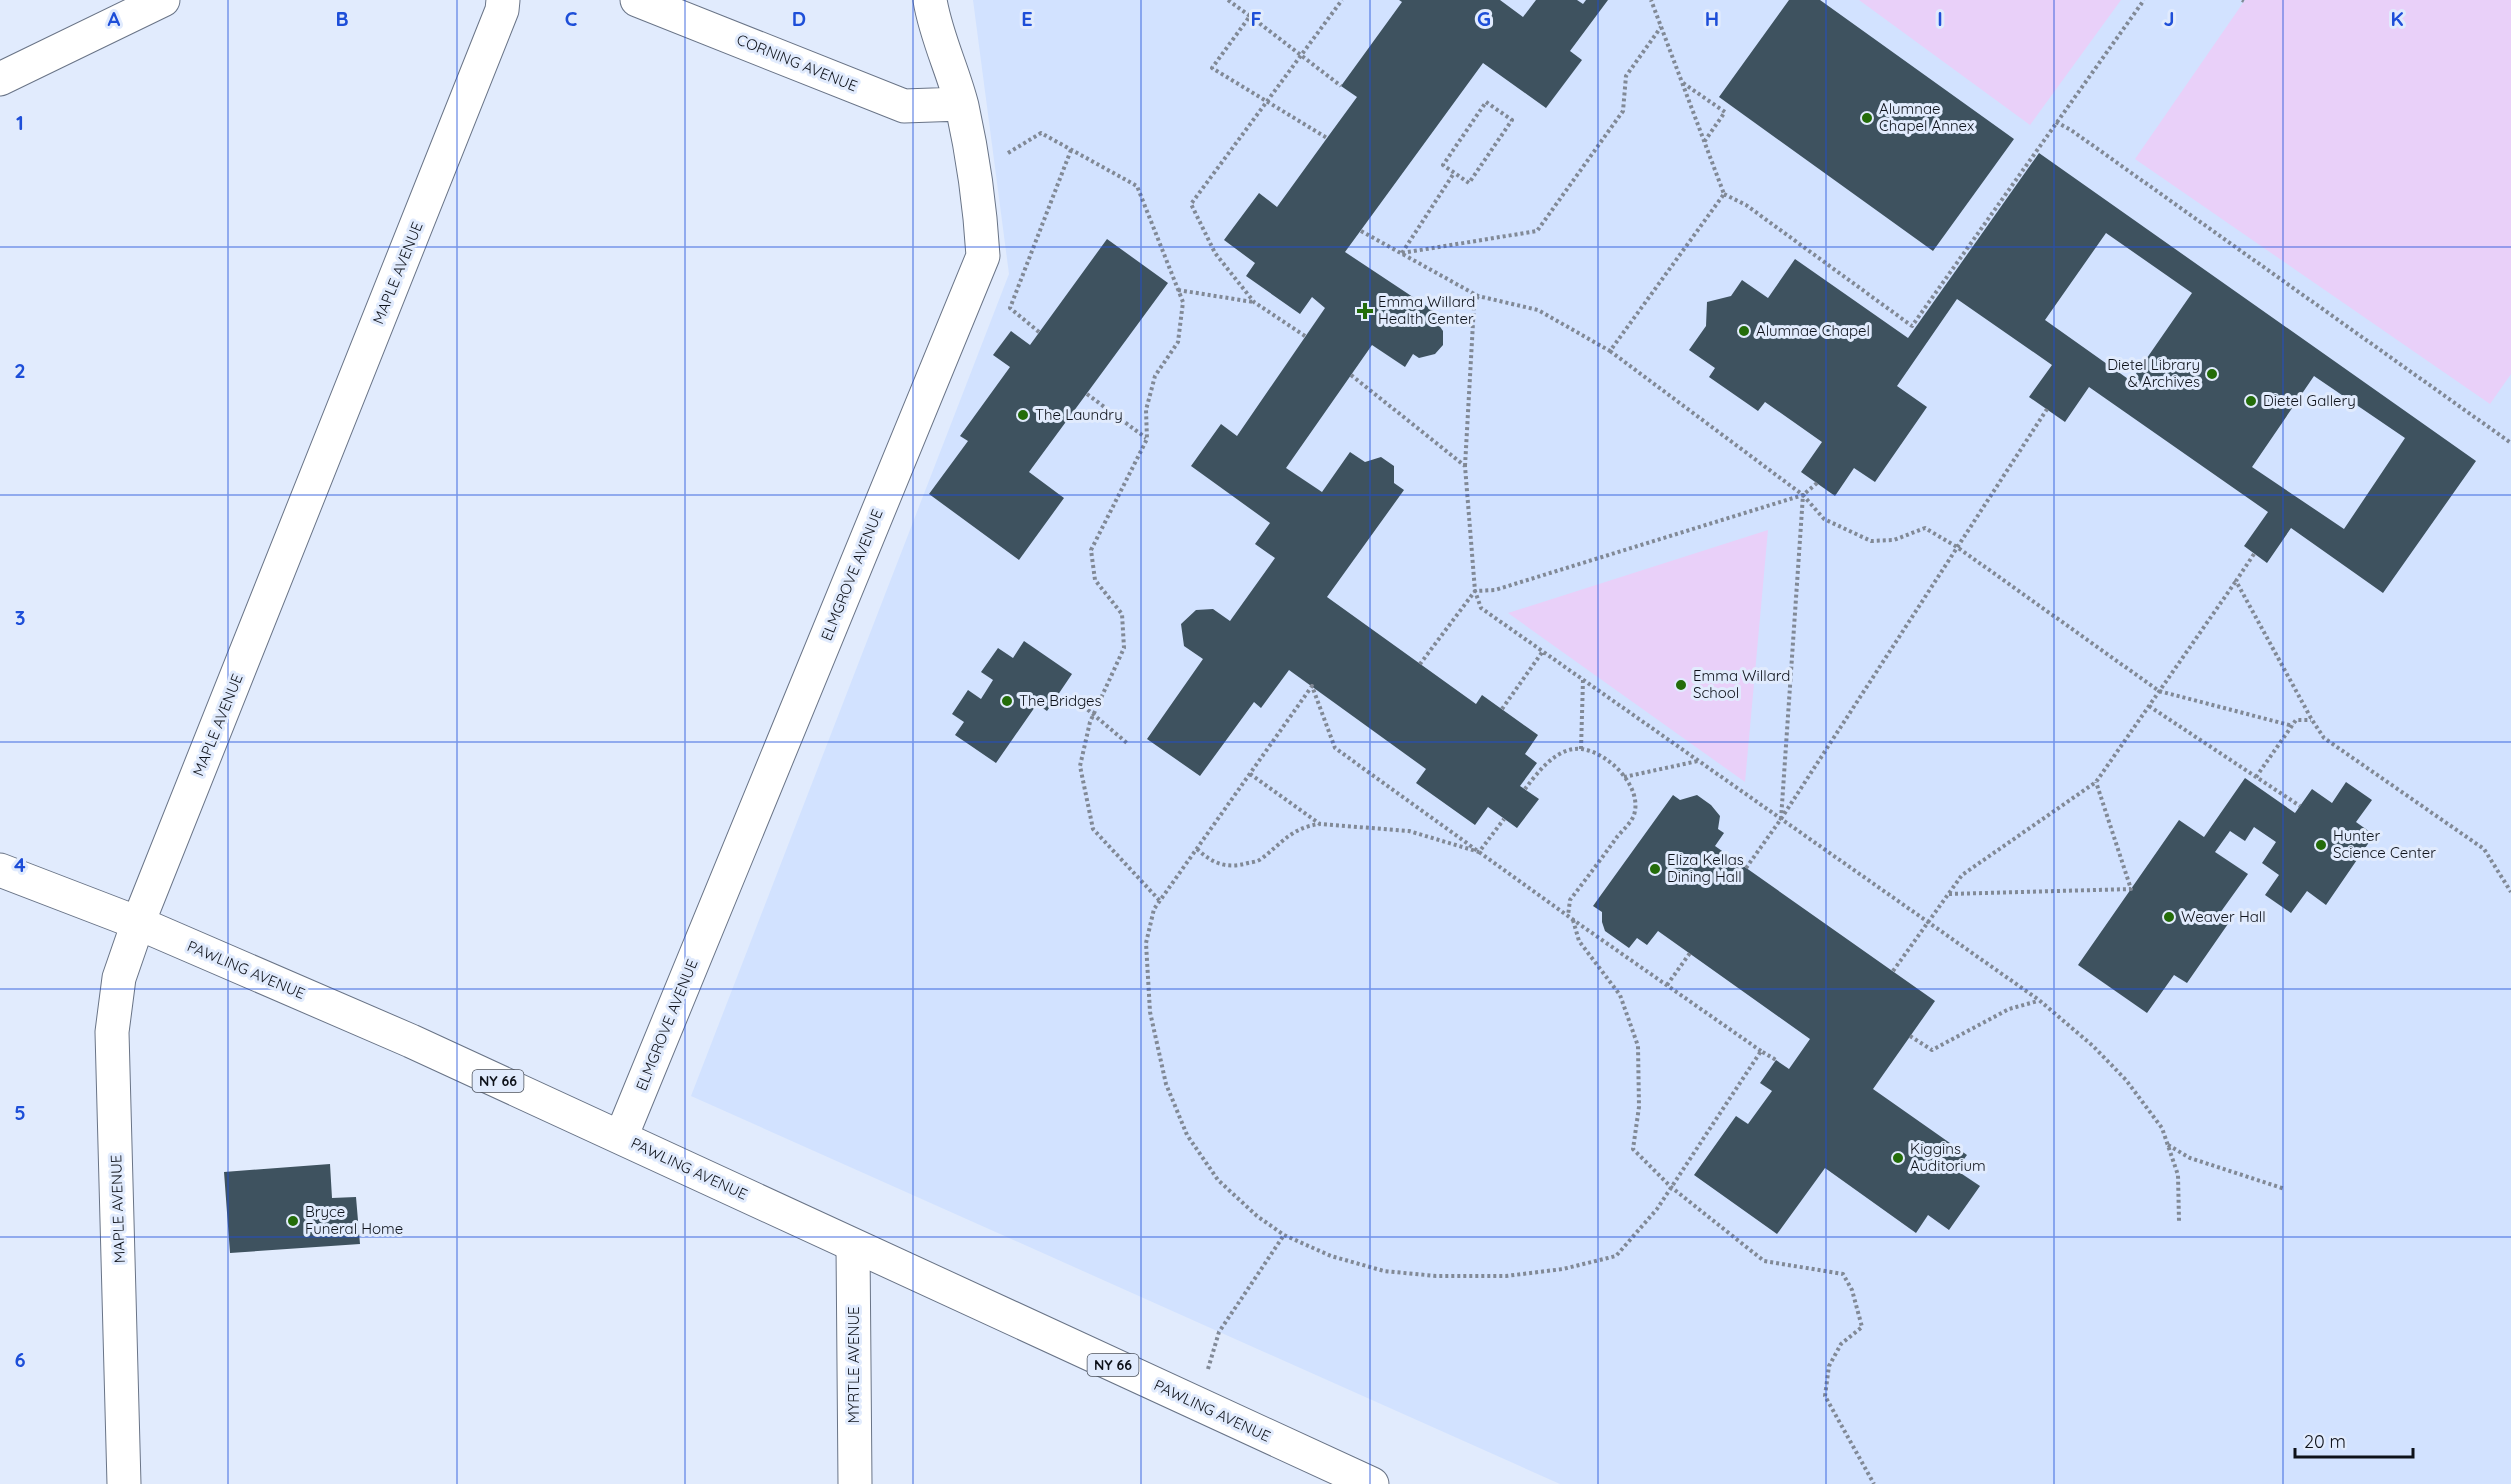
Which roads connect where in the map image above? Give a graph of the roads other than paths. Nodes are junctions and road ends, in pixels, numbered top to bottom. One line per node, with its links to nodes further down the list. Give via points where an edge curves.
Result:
1 (163, 0): 5 (street)
2 (504, 0): 8 (street, MAPLE AVENUE)
3 (637, 0): 6 (street, CORNING AVENUE, via 904,106)
4 (930, 0): 6 (street, ELMGROVE AVENUE)
5 (0, 79)
6 (961, 104): 9 (street, ELMGROVE AVENUE, via 979,194 984,256)
7 (0, 870): 8 (street, PAWLING AVENUE / NY 66)
8 (138, 923): 9 (street, PAWLING AVENUE / NY 66); 11 (street, MAPLE AVENUE, via 119,978 112,1032)
9 (621, 1137): 10 (street, PAWLING AVENUE / NY 66)
10 (853, 1246): 12 (street, MYRTLE AVENUE); 13 (street, PAWLING AVENUE / NY 66)
11 (124, 1484)
12 (855, 1484)
13 (1372, 1484)

